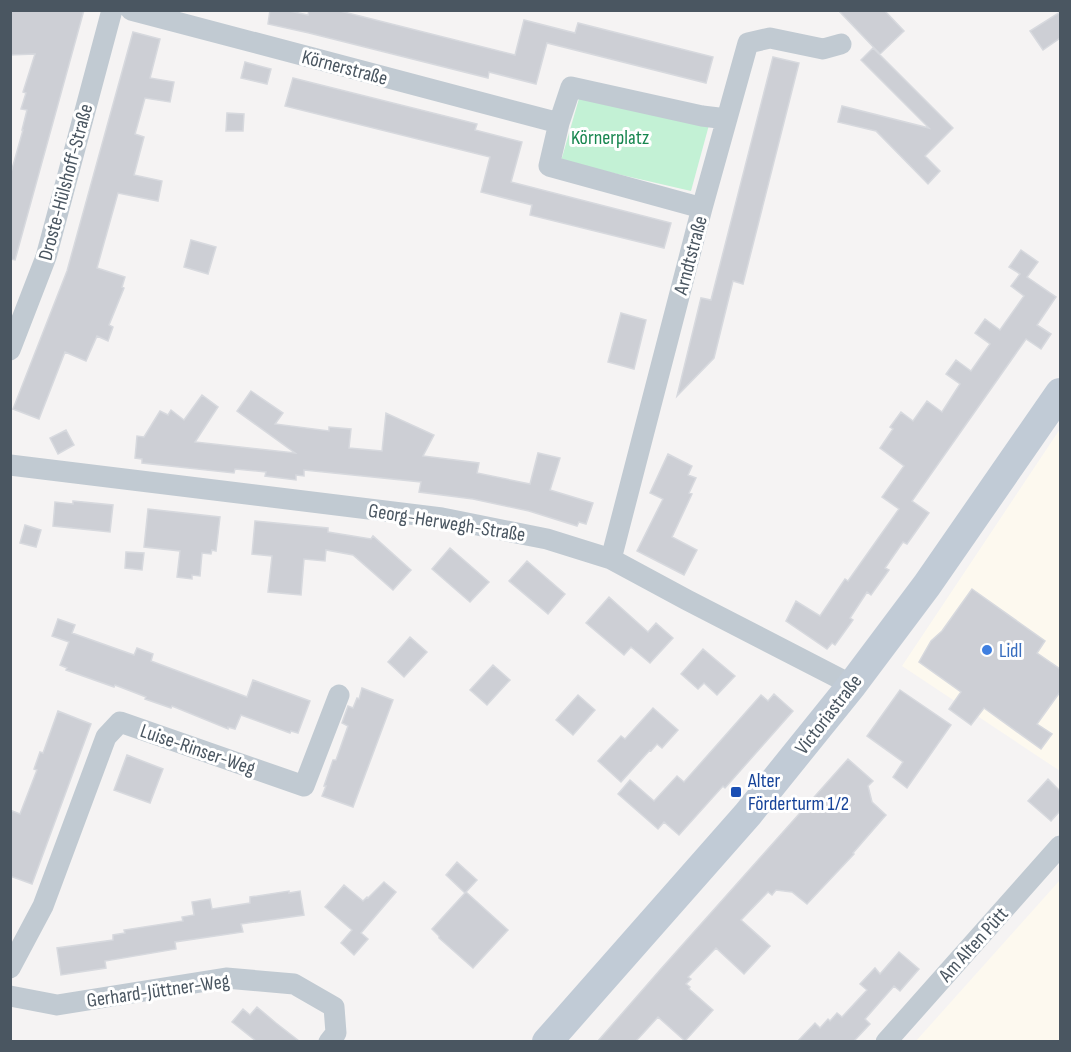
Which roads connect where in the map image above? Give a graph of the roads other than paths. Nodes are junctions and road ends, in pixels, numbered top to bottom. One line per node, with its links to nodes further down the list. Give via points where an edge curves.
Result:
1 (112, 10): 7 (street, Droste-Hülshoff-Straße, via 46,257)
2 (131, 10): 5 (street, Körnerstraße)
3 (841, 44): 4 (street, Arndtstraße, via 824,49 770,38 748,43)
4 (727, 119): 5 (street, via 571,87); 6 (street, Arndtstraße)
5 (559, 123): 6 (street, via 549,166)
6 (702, 208): 10 (street, Arndtstraße)
7 (10, 350)
8 (1060, 393): 11 (main road, Victoriastraße, via 927,585)
9 (10, 465): 10 (street, Georg-Herwegh-Straße, via 442,518 547,539)
10 (611, 559): 11 (street, Georg-Herwegh-Straße)
11 (852, 685): 17 (main road, Victoriastraße, via 748,814)
12 (339, 695): 14 (street, Luise-Rinser-Weg, via 304,786 120,722 106,736 43,906)
13 (1060, 846): 18 (street, Am Alten Pütt)
14 (10, 968)
15 (10, 996): 16 (street, Gerhard-Jüttner-Weg, via 57,1005 226,978 294,984 334,1007 336,1034)
16 (329, 1041)
17 (547, 1041)
18 (886, 1041)

